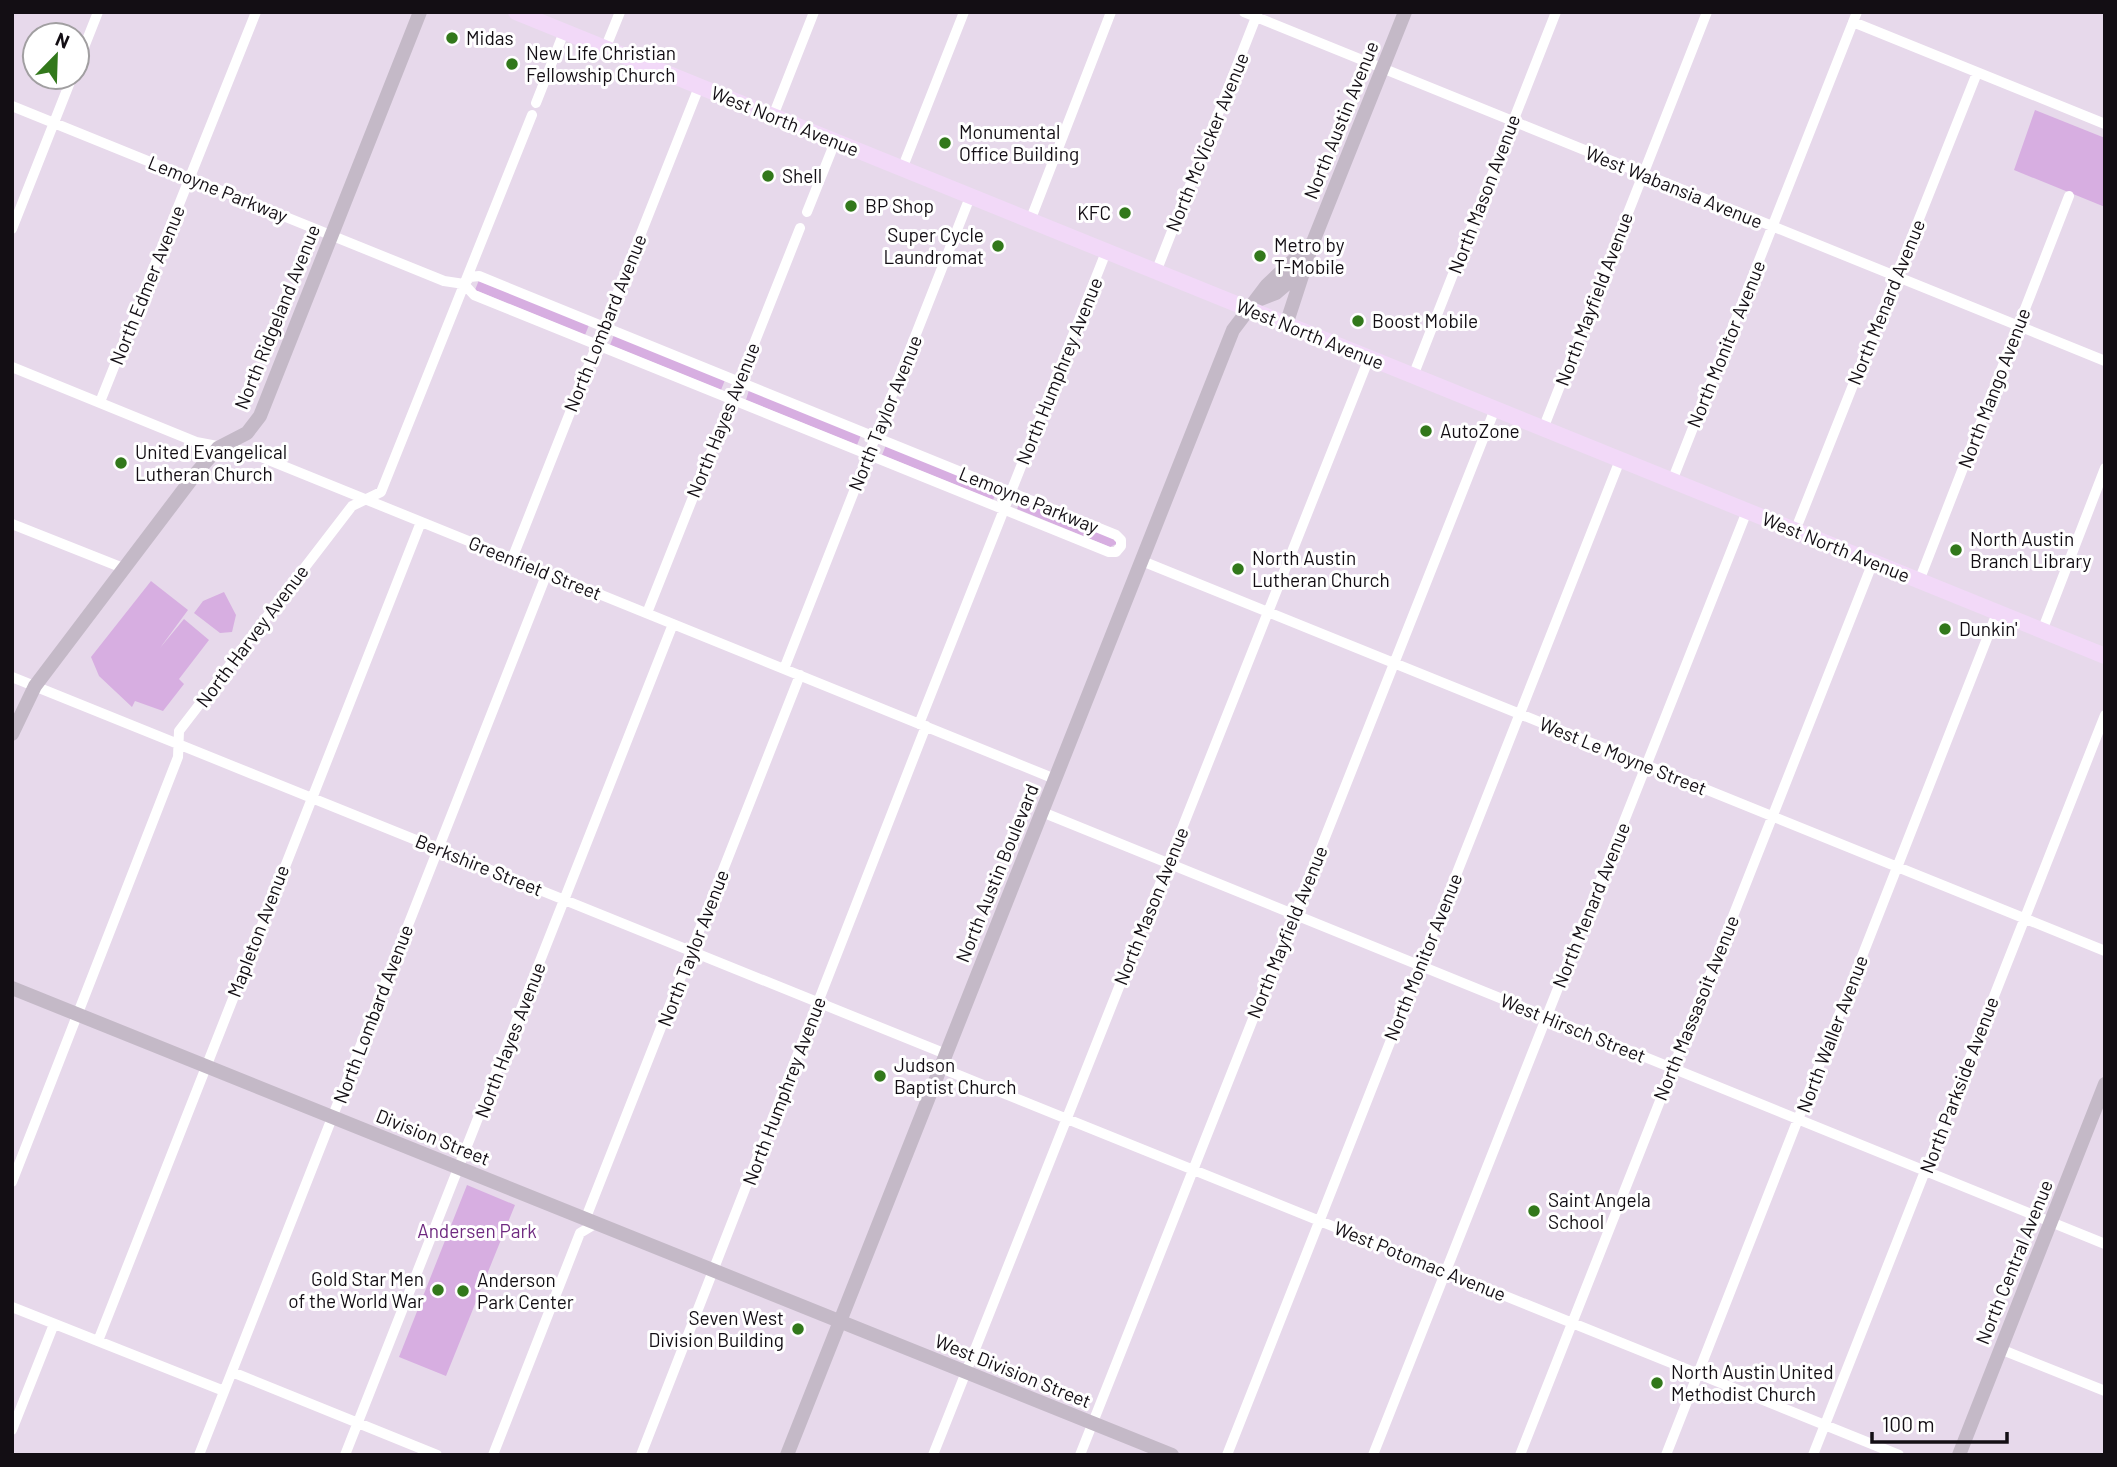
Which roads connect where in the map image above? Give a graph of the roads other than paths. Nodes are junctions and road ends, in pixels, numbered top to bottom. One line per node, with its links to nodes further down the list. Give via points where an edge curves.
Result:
1 (98, 12): 15 (street)
2 (256, 12): 32 (street, North Edmer Avenue)
3 (420, 12): 40 (street, North Ridgeland Avenue)
4 (516, 12): 16 (main road, West North Avenue)
5 (620, 12): 17 (street)
6 (814, 12): 25 (street)
7 (964, 12): 30 (street)
8 (1111, 12): 36 (street)
9 (1244, 12): 13 (street, West Wabansia Avenue)
10 (1405, 12): 18 (street, North Austin Avenue)
11 (1556, 12): 26 (street, North Mason Avenue)
12 (1707, 12): 31 (street, North Mayfield Avenue)
13 (1257, 15): 18 (street, West Wabansia Avenue); 44 (street, North McVicker Avenue)
14 (1855, 17): 19 (street); 37 (street, North Monitor Avenue)
15 (91, 30)
16 (564, 32): 17 (main road, West North Avenue); 22 (street)
17 (606, 49): 20 (main road, West North Avenue)
18 (1382, 69): 26 (street, West Wabansia Avenue); 41 (street, North Austin Avenue)
19 (1977, 73): 28 (street); 45 (street, North Menard Avenue)
20 (699, 87): 25 (main road, West North Avenue); 50 (street, North Lombard Avenue)
21 (67, 91): 27 (street)
22 (536, 103)
23 (12, 106): 27 (street, Lemoyne Parkway)
24 (532, 115): 46 (street, North Harvey Avenue)
25 (773, 117): 29 (main road, West North Avenue)
26 (1513, 121): 31 (street, West Wabansia Avenue); 55 (street, North Mason Avenue)
27 (54, 123): 32 (street, Lemoyne Parkway); 39 (street)
28 (2105, 124)
29 (835, 142): 30 (main road, West North Avenue); 35 (street)
30 (902, 169): 34 (main road, West North Avenue)
31 (1643, 174): 37 (street, West Wabansia Avenue); 60 (street, North Mayfield Avenue)
32 (189, 177): 40 (street, Lemoyne Parkway); 58 (street, North Edmer Avenue)
33 (2069, 196): 49 (street, North Mango Avenue)
34 (970, 197): 36 (main road, West North Avenue); 61 (street, North Taylor Avenue)
35 (807, 212)
36 (1030, 221): 42 (main road, West North Avenue)
37 (1773, 227): 45 (street, West Wabansia Avenue); 66 (street, North Monitor Avenue)
38 (800, 228): 56 (street, North Hayes Avenue)
39 (12, 229)
40 (331, 235): 46 (street, Lemoyne Parkway, via 444,281); 62 (street, North Ridgeland Avenue, via 260,416 247,433)
41 (1313, 242): 43 (street, North Austin Avenue); 47 (street, North Austin Avenue, via 1267,285)
42 (1106, 252): 44 (main road, West North Avenue); 67 (street, North Humphrey Avenue)
43 (1306, 266): 47 (street, via 1276,293); 48 (street, North Austin Avenue)
44 (1156, 272): 47 (main road, West North Avenue)
45 (1896, 277): 49 (street, West Wabansia Avenue); 73 (street, North Menard Avenue)
46 (464, 284): 50 (street, Lemoyne Parkway, via 479,276); 51 (street, Lemoyne Parkway, via 474,295); 68 (street, North Harvey Avenue, via 381,492)
47 (1253, 305): 48 (main road, West North Avenue); 75 (street, North Austin Boulevard, via 1233,330)
48 (1286, 325): 52 (main road, West North Avenue)
49 (2018, 326): 53 (street, West Wabansia Avenue); 79 (street, North Mango Avenue)
50 (603, 328): 51 (street, North Lombard Avenue); 56 (street, Lemoyne Parkway)
51 (597, 345): 57 (street, Lemoyne Parkway); 74 (street, North Lombard Avenue)
52 (1369, 358): 55 (main road, West North Avenue); 80 (street, North Mason Avenue)
53 (2105, 361)
54 (12, 367): 58 (street, Greenfield Street)
55 (1413, 376): 59 (main road, West North Avenue)
56 (738, 383): 57 (street, North Hayes Avenue); 61 (street, Lemoyne Parkway)
57 (732, 400): 63 (street, Lemoyne Parkway); 81 (street, North Hayes Avenue)
58 (100, 402): 62 (street, Greenfield Street)
59 (1495, 410): 60 (main road, West North Avenue); 86 (street, North Mayfield Avenue)
60 (1543, 429): 64 (main road, West North Avenue)
61 (875, 437): 63 (street, North Taylor Avenue); 67 (street, Lemoyne Parkway)
62 (218, 448): 68 (street, Greenfield Street, via 249,452); 77 (street, North Ridgeland Avenue)
63 (868, 455): 69 (street, Lemoyne Parkway); 87 (street, North Taylor Avenue)
64 (1620, 460): 66 (main road, West North Avenue); 91 (street, North Monitor Avenue)
65 (2105, 468): 84 (street)
66 (1672, 481): 70 (main road, West North Avenue)
67 (1010, 493): 69 (street, North Humphrey Avenue); 69 (street, Lemoyne Parkway, via 1116,536 1121,547 1109,552)
68 (368, 500): 71 (street, Greenfield Street); 95 (street, North Harvey Avenue, via 352,506 179,732)
69 (1004, 509): 93 (street, North Humphrey Avenue)
70 (1747, 511): 73 (main road, West North Avenue); 96 (street, North Menard Avenue)
71 (421, 522): 74 (street, Greenfield Street); 98 (street, Mapleton Avenue)
72 (12, 524): 77 (street)
73 (1795, 531): 76 (main road, West North Avenue)
74 (512, 559): 78 (street, Greenfield Street)
75 (1142, 561): 80 (street, West Le Moyne Street); 97 (street, North Austin Boulevard)
76 (1873, 562): 79 (main road, West North Avenue); 100 (street, North Massasoit Avenue)
77 (123, 568): 90 (street, North Ridgeland Avenue)
78 (547, 573): 81 (street, Greenfield Street); 101 (street, North Lombard Avenue)
79 (1919, 581): 82 (main road, West North Avenue)
80 (1268, 612): 86 (street, West Le Moyne Street); 102 (street, North Mason Avenue)
81 (647, 613): 83 (street, Greenfield Street)
82 (1997, 613): 84 (main road, West North Avenue); 103 (street, North Waller Avenue)
83 (673, 624): 87 (street, Greenfield Street); 104 (street, North Hayes Avenue)
84 (2042, 631): 85 (main road, West North Avenue)
85 (2105, 656)
86 (1393, 663): 91 (street, West Le Moyne Street); 105 (street, North Mayfield Avenue)
87 (784, 669): 88 (street, Greenfield Street)
88 (800, 675): 93 (street, Greenfield Street); 107 (street, North Taylor Avenue)
89 (12, 677): 90 (street, Berkshire Street)
90 (35, 686): 94 (street, North Ridgeland Avenue); 95 (street, Berkshire Street)
91 (1519, 714): 96 (street, West Le Moyne Street); 109 (street, North Monitor Avenue)
92 (2105, 715): 106 (street, North Parkside Avenue)
93 (923, 725): 97 (street, Greenfield Street); 111 (street, North Humphrey Avenue)
94 (12, 734)
95 (179, 744): 98 (street, Berkshire Street); 112 (street, North Harvey Avenue, via 178,757)
96 (1646, 765): 100 (street, West Le Moyne Street); 113 (street, North Menard Avenue)
97 (1055, 779): 99 (street, North Austin Boulevard)
98 (311, 797): 101 (street, Berkshire Street); 115 (street, Mapleton Avenue)
99 (1042, 813): 102 (street, West Hirsch Street); 114 (street, North Austin Boulevard)
100 (1772, 816): 103 (street, West Le Moyne Street); 117 (street, North Massasoit Avenue)
101 (438, 848): 104 (street, Berkshire Street); 119 (street, North Lombard Avenue)
102 (1168, 864): 105 (street, West Hirsch Street); 120 (street, North Mason Avenue)
103 (1897, 867): 106 (street, West Le Moyne Street); 121 (street, North Waller Avenue)
104 (565, 900): 107 (street, Berkshire Street); 122 (street, North Hayes Avenue)
105 (1294, 915): 109 (street, West Hirsch Street); 123 (street, North Mayfield Avenue)
106 (2025, 918): 108 (street, West Le Moyne Street); 124 (street, North Parkside Avenue)
107 (692, 951): 111 (street, Berkshire Street); 128 (street, North Taylor Avenue)
108 (2105, 951)
109 (1420, 966): 113 (street, West Hirsch Street); 126 (street, North Monitor Avenue)
110 (12, 988): 112 (street, Division Street)
111 (819, 1002): 114 (street, Berkshire Street); 130 (street, North Humphrey Avenue)
112 (78, 1015): 115 (street, Division Street); 125 (street, North Harvey Avenue)
113 (1546, 1017): 117 (street, West Hirsch Street); 131 (street, North Menard Avenue)
114 (946, 1054): 116 (street, North Austin Boulevard)
115 (205, 1066): 119 (street, Division Street); 136 (street, Mapleton Avenue)
116 (941, 1068): 120 (street, West Potomac Avenue); 133 (street, North Austin Boulevard)
117 (1672, 1068): 121 (street, West Hirsch Street); 134 (street, North Massasoit Avenue)
118 (2105, 1084): 127 (street, North Central Avenue)
119 (332, 1117): 122 (street, Division Street); 138 (street, North Lombard Avenue)
120 (1066, 1119): 123 (street, West Potomac Avenue); 139 (street, North Mason Avenue)
121 (1798, 1119): 124 (street, West Hirsch Street); 140 (street, North Waller Avenue)
122 (459, 1169): 128 (street, Division Street); 143 (street, North Hayes Avenue)
123 (1193, 1170): 126 (street, West Potomac Avenue); 144 (street, North Mayfield Avenue)
124 (1925, 1171): 127 (street, West Hirsch Street); 145 (street, North Parkside Avenue)
125 (12, 1182)
126 (1319, 1221): 131 (street, West Potomac Avenue); 156 (street, North Monitor Avenue)
127 (2050, 1222): 129 (street, West Hirsch Street); 137 (street, North Central Avenue)
128 (587, 1226): 130 (street, Division Street); 150 (street, North Taylor Avenue)
129 (2105, 1244)
130 (714, 1271): 133 (street, Division Street); 151 (street, North Humphrey Avenue)
131 (1446, 1272): 134 (street, West Potomac Avenue); 157 (street, North Menard Avenue)
132 (12, 1307): 135 (street)
133 (840, 1322): 139 (street, West Division Street); 152 (street, North Austin Boulevard)
134 (1572, 1323): 140 (street, West Potomac Avenue); 158 (street, North Massasoit Avenue)
135 (54, 1324): 136 (street); 146 (street)
136 (98, 1341): 141 (street)
137 (2000, 1349): 142 (street); 162 (street, North Central Avenue)
138 (232, 1372): 141 (street, North Lombard Avenue); 143 (street)
139 (966, 1372): 144 (street, West Division Street); 153 (street, North Mason Avenue)
140 (1698, 1374): 145 (street, West Potomac Avenue); 159 (street, North Waller Avenue)
141 (224, 1391): 147 (street, North Lombard Avenue)
142 (2105, 1391)
143 (358, 1423): 148 (street, North Hayes Avenue); 149 (street)
144 (1093, 1423): 154 (street, North Mayfield Avenue); 155 (street, West Division Street)
145 (1825, 1425): 160 (street, North Parkside Avenue); 161 (street, West Potomac Avenue)
146 (12, 1430)
147 (199, 1455)
148 (345, 1455)
149 (437, 1455)
150 (493, 1455)
151 (641, 1455)
152 (787, 1455)
153 (933, 1455)
154 (1080, 1455)
155 (1172, 1455)
156 (1227, 1455)
157 (1373, 1455)
158 (1520, 1455)
159 (1666, 1455)
160 (1813, 1455)
161 (1899, 1455)
162 (1959, 1455)

